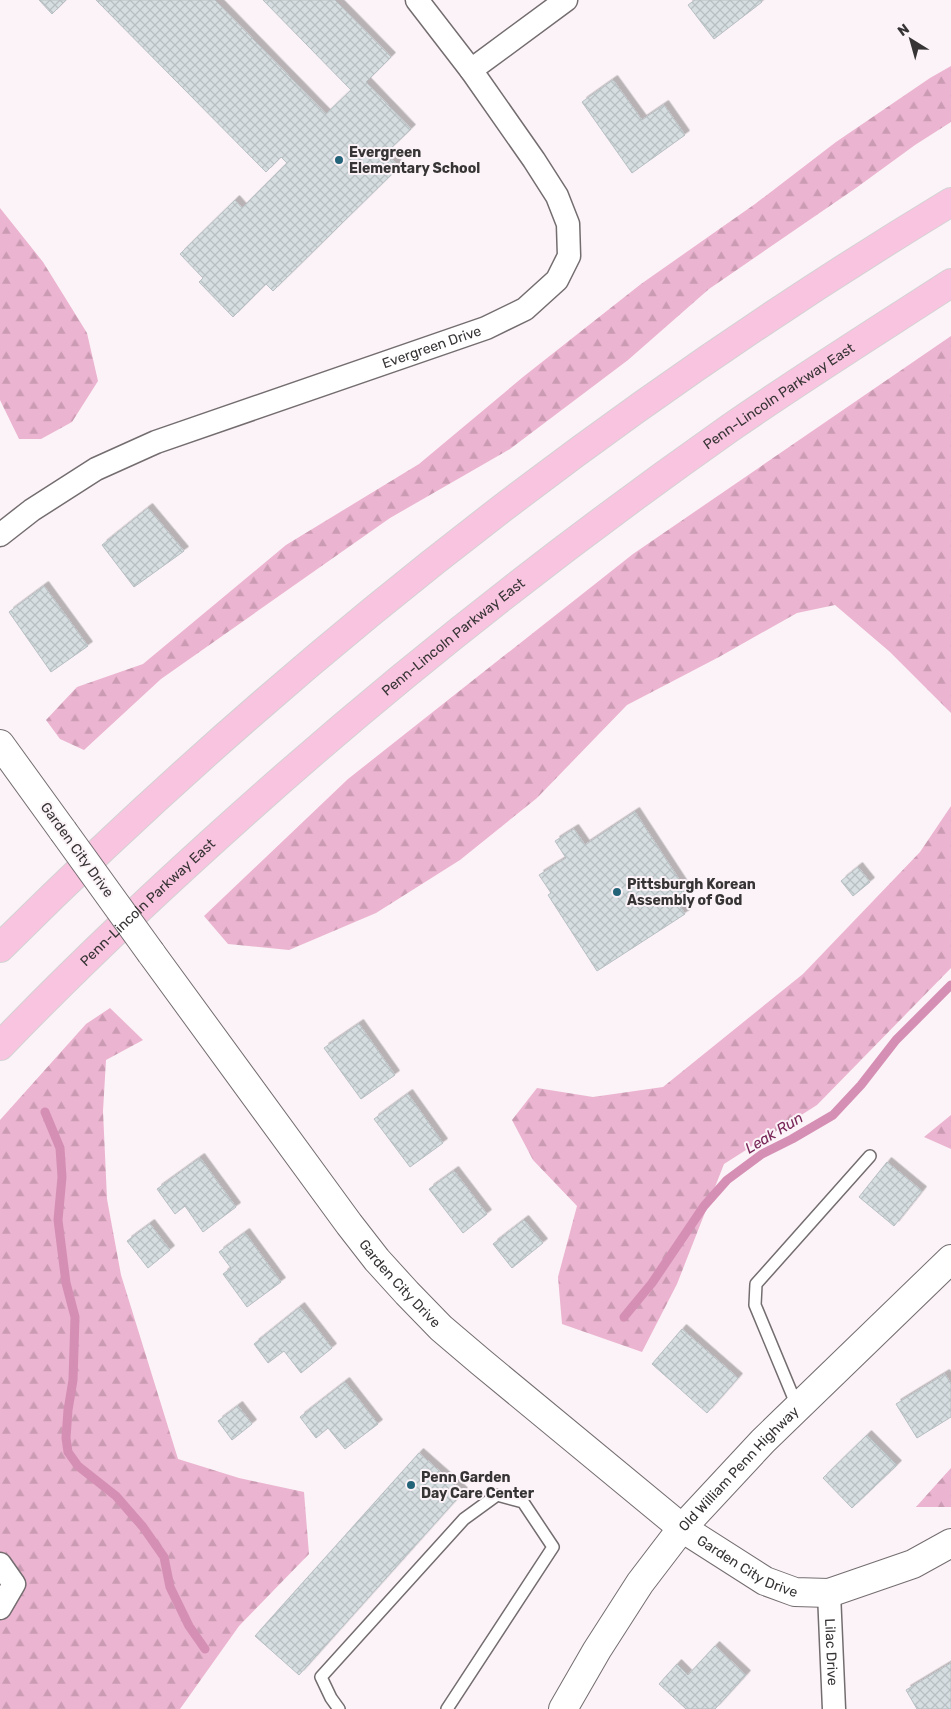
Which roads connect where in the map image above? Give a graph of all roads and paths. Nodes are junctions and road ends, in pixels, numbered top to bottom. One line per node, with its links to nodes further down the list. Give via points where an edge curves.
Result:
1 (417, 0): 3 (street, Evergreen Drive)
2 (566, 0): 3 (street)
3 (471, 70): 6 (street, Evergreen Drive, via 557,196 568,224 569,256 557,280 525,309 486,328 147,446 96,469)
4 (951, 202): 8 (highway, via 692,370 473,530 256,709 70,879)
5 (951, 283): 9 (highway, Penn-Lincoln Parkway East, via 732,427 516,585 281,780 111,936)
6 (0, 535)
7 (0, 744): 13 (street, Garden City Drive, bridge, via 377,1260 441,1328)
8 (0, 948)
9 (0, 1046)
10 (870, 1156): 12 (lane, via 756,1284 755,1305)
11 (951, 1259): 12 (street, Old William Penn Highway)
12 (798, 1407): 13 (street, Old William Penn Highway)
13 (682, 1528): 16 (street, Garden City Drive, via 765,1581 795,1592); 20 (street, Old William Penn Highway, via 640,1583)
14 (951, 1544): 16 (street, Garden City Drive, via 913,1564)
15 (0, 1564): 17 (street, via 14,1584)
16 (829, 1593): 21 (street, Lilac Drive)
17 (0, 1608)
18 (339, 1709): 19 (lane, via 321,1677 464,1519 497,1495 523,1502 553,1547)
19 (447, 1709)
20 (563, 1709)
21 (834, 1709)

